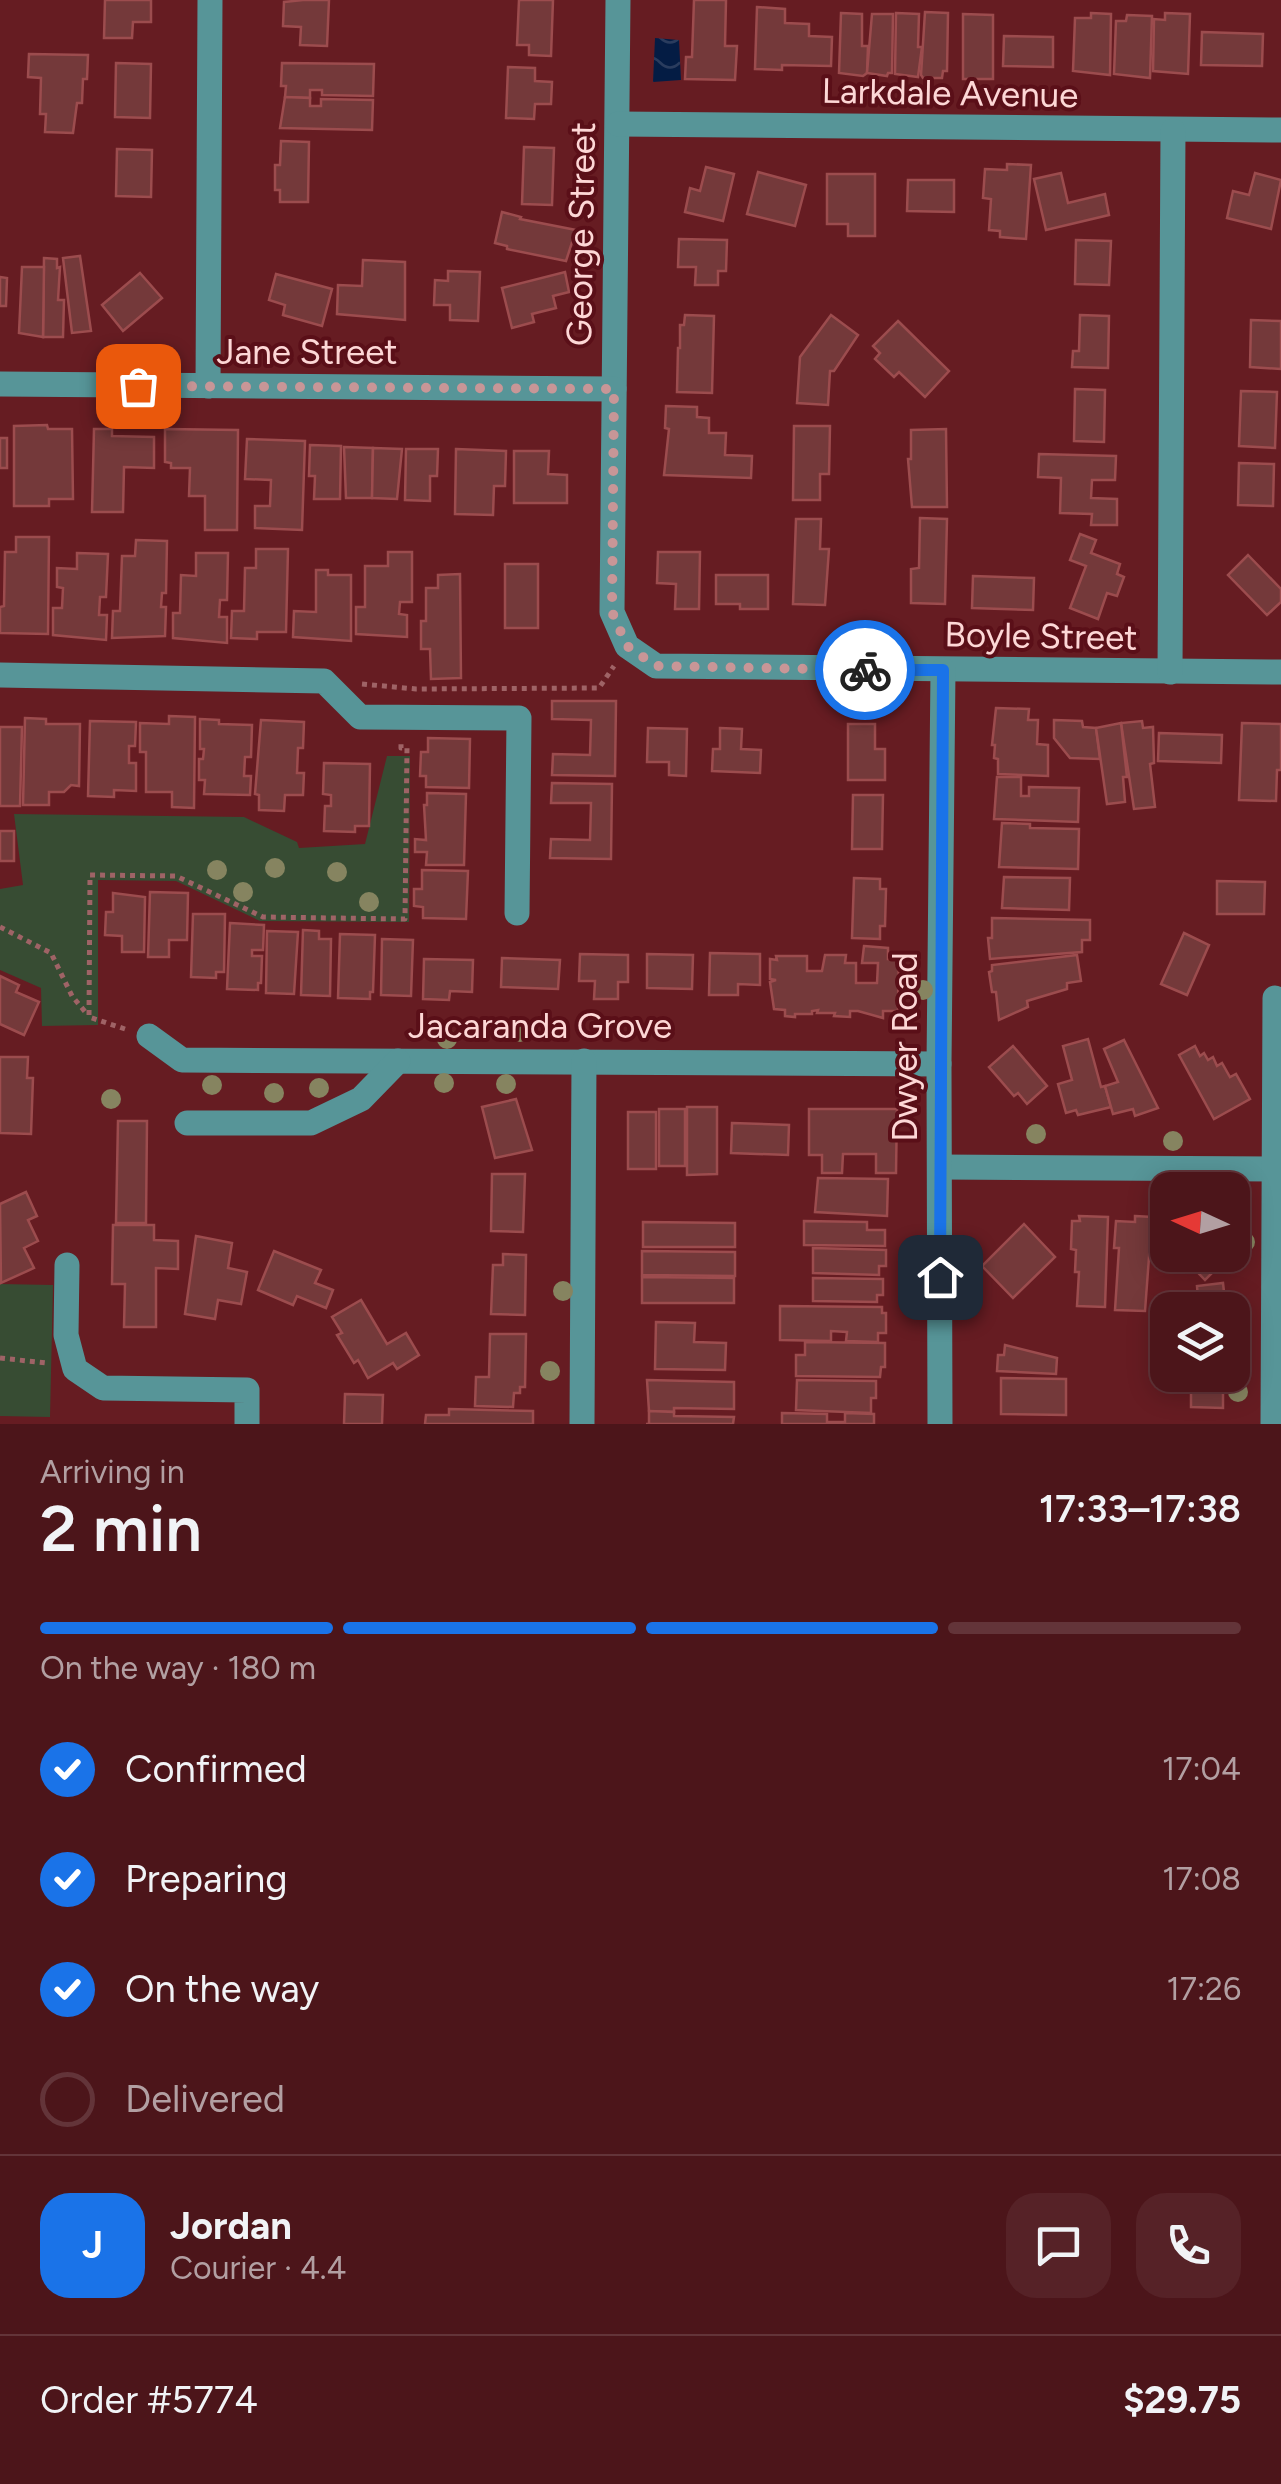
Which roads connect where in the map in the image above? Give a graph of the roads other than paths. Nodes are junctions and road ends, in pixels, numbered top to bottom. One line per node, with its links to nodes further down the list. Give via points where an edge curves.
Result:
1 (210, 0): 7 (street)
2 (618, 0): 3 (street, George Street)
3 (618, 124): 4 (street, Larkdale Avenue); 8 (street, George Street)
4 (1173, 130): 5 (street, Larkdale Avenue); 11 (street)
5 (1281, 130)
6 (0, 384): 7 (street, Jane Street)
7 (208, 386): 8 (street, Jane Street)
8 (614, 389): 9 (street, George Street, via 612,612)
9 (627, 646): 10 (street, Boyle Street, via 656,666)
10 (943, 670): 11 (street, Boyle Street); 19 (street, Dwyer Road)
11 (1170, 672): 12 (street, Boyle Street)
12 (1281, 672)
13 (0, 675): 14 (street, via 324,681 360,717 519,718)
14 (517, 914)
15 (1275, 998): 22 (street)
16 (149, 1036): 17 (street, Jacaranda Grove, via 182,1060)
17 (398, 1061): 18 (street, Jacaranda Grove); 20 (street, via 361,1098 311,1122)
18 (584, 1061): 19 (street, Jacaranda Grove); 25 (street)
19 (939, 1064): 21 (street, Dwyer Road)
20 (188, 1122)
21 (940, 1167): 22 (street); 26 (street, Dwyer Road)
22 (1278, 1168): 27 (street)
23 (68, 1265): 24 (street, via 66,1336 76,1369 103,1388 257,1383)
24 (247, 1424)
25 (582, 1424)
26 (940, 1424)
27 (1274, 1424)

